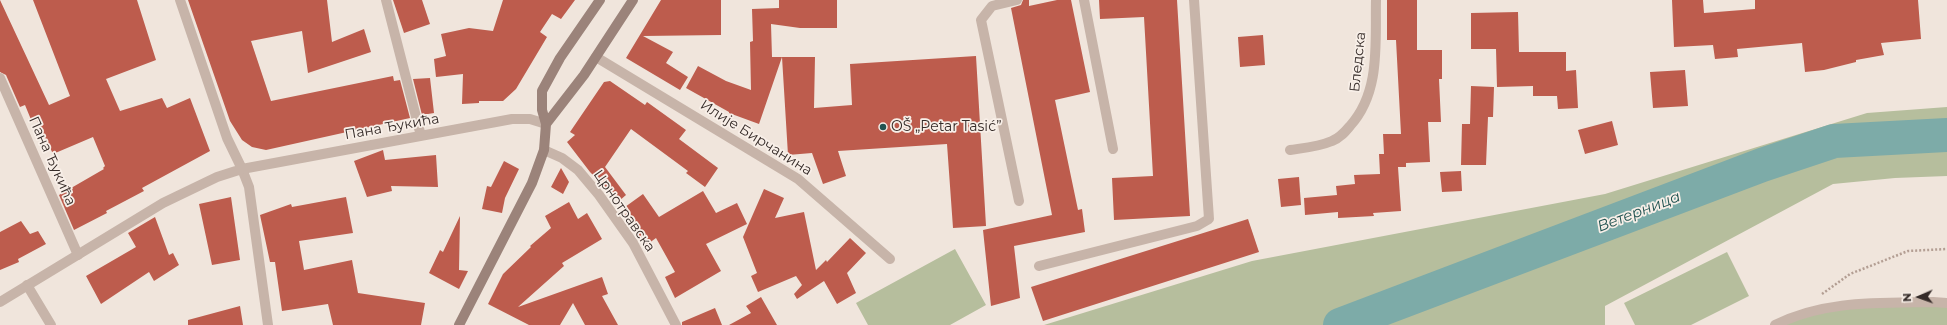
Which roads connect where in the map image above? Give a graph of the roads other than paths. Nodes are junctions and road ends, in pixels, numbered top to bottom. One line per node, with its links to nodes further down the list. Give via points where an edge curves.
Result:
1 (180, 0): 16 (street, via 227,138)
2 (386, 0): 12 (street)
3 (600, 0): 11 (street, via 560,58 542,91 542,110)
4 (633, 0): 9 (street)
5 (1017, 0): 17 (street, via 992,6 980,20)
6 (1084, 0): 13 (street)
7 (1194, 0): 20 (street, via 1209,219 1197,226)
8 (1376, 0): 15 (street, Бледска, via 1375,54 1368,98 1356,120 1342,135 1318,145)
9 (596, 57): 11 (street); 19 (street, Илије Бирчанина, via 798,179)
10 (0, 78): 18 (street, Пана Ђукића)
11 (546, 124): 12 (street, Пана Ђукића, via 521,118); 14 (street)
12 (422, 136): 16 (street, Пана Ђукића)
13 (1113, 149)
14 (544, 150): 26 (street, via 532,184); 27 (street, Црнотравска, via 572,166 599,195 633,243)
15 (1290, 150)
16 (242, 169): 18 (street, Пана Ђукића, via 217,177 163,202); 25 (street, via 251,194)
17 (1019, 200)
18 (78, 255): 21 (street, Пана Ђукића)
19 (890, 259)
20 (1039, 266)
21 (27, 285): 22 (street, Пана Ђукића); 24 (street)
22 (0, 302)
23 (1947, 303): 28 (street, via 1841,305 1810,311)
24 (51, 325)
25 (268, 325)
26 (459, 325)
27 (676, 325)
28 (1775, 325)

